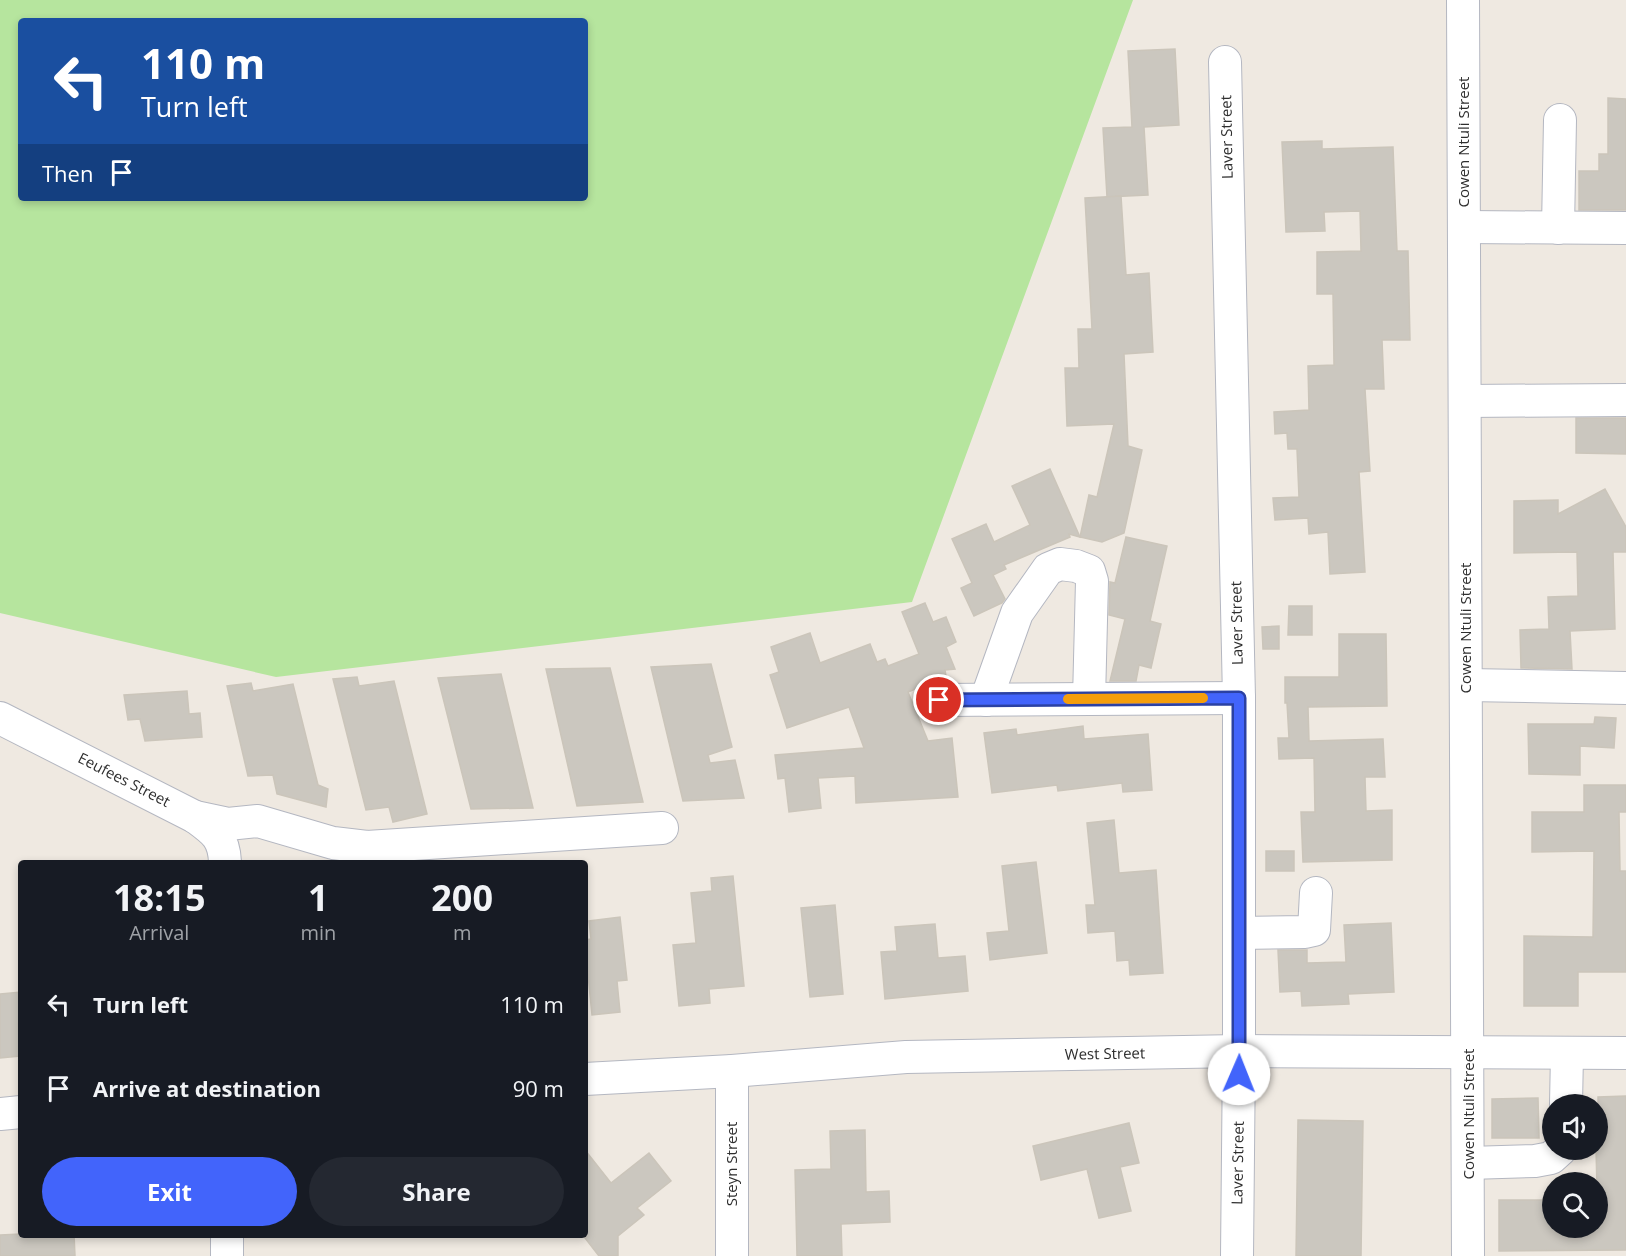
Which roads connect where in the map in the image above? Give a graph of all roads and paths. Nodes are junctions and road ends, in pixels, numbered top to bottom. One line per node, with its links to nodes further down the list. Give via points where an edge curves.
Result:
1 (1463, 0): 4 (street, Cowen Ntuli Street)
2 (1225, 62): 11 (street, Laver Street)
3 (1560, 120): 5 (street)
4 (1465, 228): 5 (street); 8 (street, Cowen Ntuli Street)
5 (1558, 228): 6 (street)
6 (1626, 228)
7 (1626, 400): 8 (street)
8 (1465, 401): 9 (street, Cowen Ntuli Street)
9 (1467, 685): 10 (street); 22 (street, Cowen Ntuli Street)
10 (1626, 688)
11 (1239, 698): 12 (street); 20 (street, Laver Street)
12 (1089, 699): 14 (street); 14 (street, via 1092,580 1089,571 1060,564 1047,569 1017,612)
13 (939, 700): 14 (street)
14 (986, 700)
15 (0, 718): 16 (street, Eeufees Street)
16 (195, 816): 17 (street, via 228,824 258,821 333,843 367,847); 18 (street, Eeufees Street, via 217,833)
17 (662, 828)
18 (225, 860)
19 (1316, 893): 20 (street, via 1314,930)
20 (1239, 933): 21 (street, Laver Street)
21 (1239, 1051): 22 (street, West Street); 25 (street, West Street, via 906,1057); 35 (street, Laver Street)
22 (1469, 1052): 24 (street, West Street); 31 (street, Cowen Ntuli Street)
23 (1626, 1053): 24 (street, West Street)
24 (1567, 1054): 27 (street)
25 (732, 1071): 26 (street, West Street); 34 (street, Steyn Street)
26 (588, 1079)
27 (1566, 1094)
28 (18, 1112): 29 (street)
29 (0, 1114)
30 (1542, 1160): 31 (street)
31 (1468, 1163): 36 (street, Cowen Ntuli Street)
32 (226, 1238): 33 (street)
33 (227, 1256)
34 (732, 1256)
35 (1237, 1256)
36 (1468, 1256)

